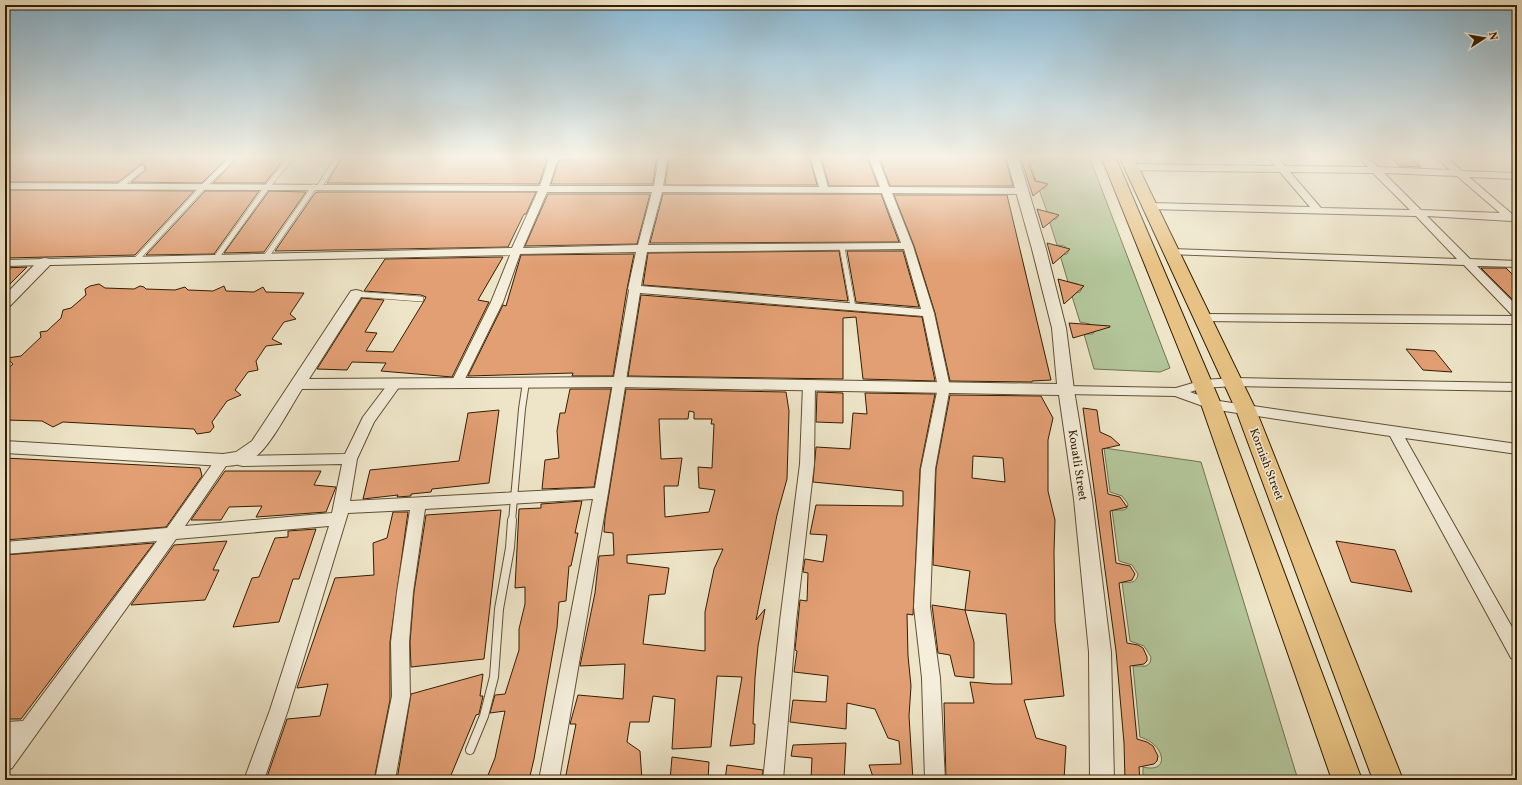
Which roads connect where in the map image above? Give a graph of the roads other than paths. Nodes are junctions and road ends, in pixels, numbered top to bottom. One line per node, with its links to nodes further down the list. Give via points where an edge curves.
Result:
1 (199, 193): 24 (lane)
2 (263, 193): 23 (lane)
3 (313, 193): 22 (lane)
4 (542, 193): 20 (street)
5 (657, 193): 19 (street)
6 (886, 193): 17 (street)
7 (1024, 193): 48 (street, Kouatli Street, via 1059,328)
8 (1123, 193): 45 (main road)
9 (1144, 193): 13 (main road, Kornish Street)
10 (1302, 193): 14 (street)
11 (1396, 193): 15 (street)
12 (1483, 193): 16 (street)
13 (1150, 206): 14 (street); 21 (main road, Kornish Street)
14 (1318, 210): 15 (street)
15 (1416, 213): 16 (street); 27 (street)
16 (1515, 219)
17 (908, 246): 18 (street); 34 (street)
18 (842, 247): 19 (street); 33 (lane)
19 (642, 249): 20 (street); 29 (street)
20 (516, 252): 22 (street); 41 (street, via 497,302)
21 (1172, 252): 27 (street); 36 (main road, Kornish Street)
22 (266, 257): 23 (street)
23 (216, 258): 24 (street)
24 (136, 260): 26 (street)
25 (5, 262): 26 (street)
26 (45, 262): 32 (street)
27 (1466, 262): 28 (street); 35 (street)
28 (1517, 264)
29 (634, 289): 33 (street); 39 (street)
30 (356, 294): 31 (lane); 42 (street)
31 (421, 299)
32 (5, 303)
33 (853, 307): 34 (street)
34 (928, 313): 46 (street)
35 (1517, 313)
36 (1204, 318): 37 (street); 40 (main road, Kornish Street)
37 (1517, 320)
38 (526, 382): 39 (street); 41 (street); 59 (lane)
39 (618, 382): 44 (street); 58 (street)
40 (1234, 382): 45 (street); 47 (street); 51 (main road, Kornish Street)
41 (457, 383): 43 (street)
42 (298, 384): 43 (street); 55 (street, via 258,445 251,453)
43 (396, 384): 56 (street, via 368,420)
44 (809, 384): 46 (street); 72 (street, via 807,464 788,621)
45 (1202, 384): 49 (street); 50 (main road)
46 (944, 387): 48 (street); 73 (street, via 928,469 922,607 931,678)
47 (1517, 387)
48 (1066, 390): 49 (street); 74 (street, Kouatli Street, via 1083,499 1100,652)
49 (1176, 392): 50 (street)
50 (1211, 404): 51 (street); 75 (main road)
51 (1246, 410): 52 (street); 76 (main road, Kornish Street)
52 (1394, 431): 54 (street); 64 (street)
53 (5, 447): 57 (street)
54 (1517, 449)
55 (241, 458): 56 (street, via 243,461); 57 (street)
56 (350, 459): 61 (street)
57 (223, 460): 62 (street)
58 (601, 494): 59 (street); 71 (street)
59 (515, 497): 60 (street); 67 (lane, via 510,548 499,609 494,678 484,716)
60 (418, 505): 61 (street); 70 (street, via 401,635 401,696)
61 (340, 513): 62 (street); 69 (street, via 279,710)
62 (172, 533): 63 (street); 65 (street)
63 (5, 548)
64 (1517, 652)
65 (28, 730): 66 (street); 68 (street)
66 (5, 731)
67 (470, 750)
68 (5, 762)
69 (254, 780)
70 (385, 780)
71 (548, 780)
72 (773, 780)
73 (935, 780)
74 (1102, 780)
75 (1347, 780)
76 (1388, 780)

